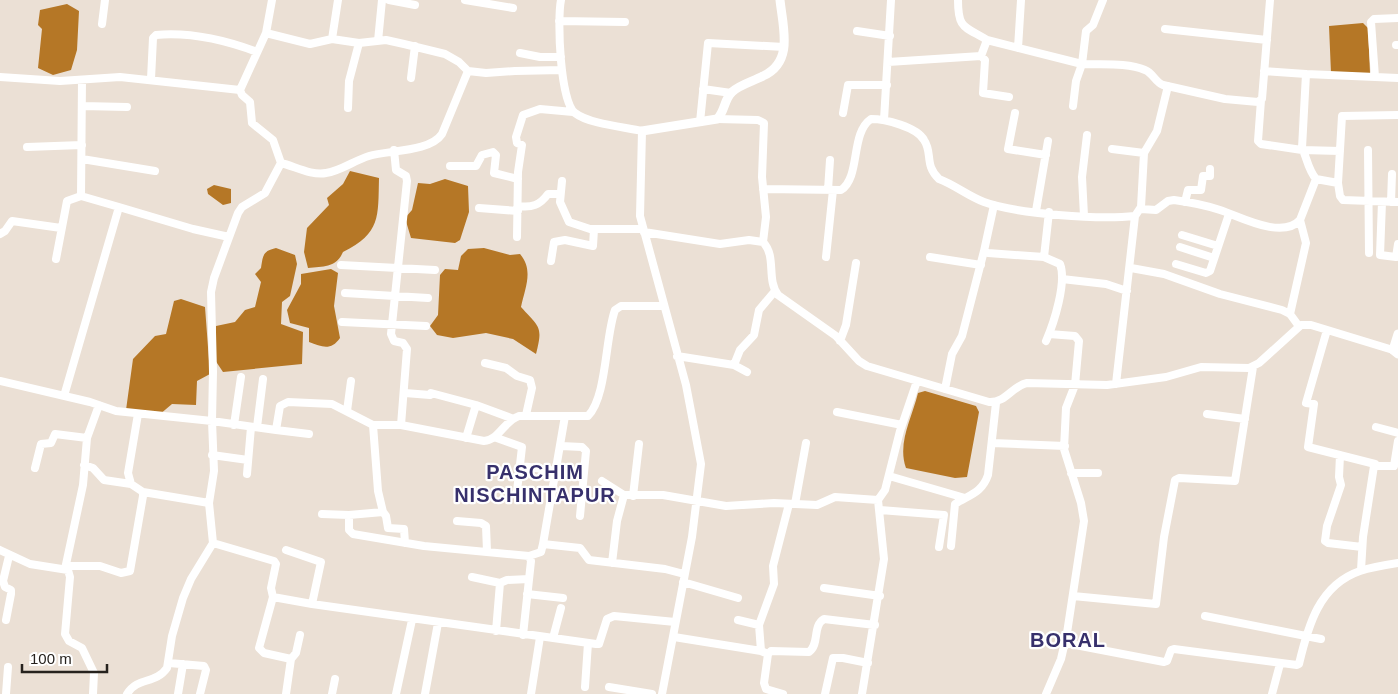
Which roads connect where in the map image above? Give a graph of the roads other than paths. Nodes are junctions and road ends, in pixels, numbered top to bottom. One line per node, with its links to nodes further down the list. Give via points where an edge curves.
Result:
1 (105, 0): 20 (street)
2 (272, 0): 23 (street)
3 (338, 0): 25 (street)
4 (382, 0): 28 (street)
5 (389, 0): 15 (street)
6 (465, 0): 14 (street)
7 (561, 0): 18 (street)
8 (780, 0): 31 (main road)
9 (891, 0): 24 (street)
10 (958, 0): 26 (street, via 961,24)
11 (1021, 0): 32 (street)
12 (1103, 0): 38 (street, via 1093,26 1086,31)
13 (1270, 0): 27 (street)
14 (479, 1): 16 (street)
15 (415, 5)
16 (513, 8)
17 (1398, 18): 44 (street, via 1372,20)
18 (559, 21): 19 (street); 36 (street)
19 (625, 22)
20 (102, 24)
21 (1165, 29): 27 (street)
22 (858, 31): 24 (street)
23 (266, 33): 25 (street, via 306,44); 33 (street)
24 (890, 36): 37 (street)
25 (332, 39): 29 (street)
26 (987, 40): 32 (street); 35 (street)
27 (1267, 40): 41 (street)
28 (378, 41): 29 (street); 30 (street)
29 (359, 43): 59 (street, via 348,88)
30 (414, 46): 40 (street, via 445,54); 45 (street)
31 (784, 48): 51 (street, via 708,43); 53 (main road, via 778,67)
32 (1018, 48): 38 (street)
33 (257, 52): 47 (street, via 227,41 156,35 152,38); 52 (street)
34 (520, 53): 36 (street)
35 (980, 56): 37 (street); 54 (street, via 985,60 983,93)
36 (561, 57): 39 (street)
37 (888, 62): 49 (street)
38 (1082, 64): 50 (street, via 1139,68 1148,71 1158,83); 57 (street)
39 (562, 70): 40 (street, via 486,74); 60 (street, via 569,107)
40 (468, 71): 73 (street, via 440,137 419,148)
41 (1264, 71): 42 (street); 55 (street)
42 (1306, 74): 44 (street); 74 (street)
43 (0, 77): 48 (street, via 40,81)
44 (1375, 77): 46 (street)
45 (411, 78)
46 (1398, 78)
47 (151, 79): 48 (street); 52 (street)
48 (82, 80): 56 (street)
49 (887, 85): 61 (street, via 848,85); 65 (street)
50 (1168, 86): 55 (street, via 1225,99); 77 (street, via 1155,135)
51 (703, 89): 53 (street); 66 (street)
52 (240, 90): 81 (street, via 250,102 252,123 273,140)
53 (731, 93): 64 (main road)
54 (1009, 97)
55 (1261, 100): 74 (street, via 1258,141 1273,147)
56 (82, 106): 58 (street); 70 (street)
57 (1073, 106)
58 (127, 107)
59 (348, 108)
60 (573, 112): 67 (street, via 588,119); 86 (street, via 540,109 524,115 516,137 517,143 522,145)
61 (843, 113)
62 (1015, 114): 78 (street, via 1008,149)
63 (1398, 115): 76 (street, via 1343,116)
64 (717, 119): 66 (main road); 90 (street, via 764,123)
65 (884, 120): 91 (street, via 870,119 866,122 847,183 841,190); 98 (street, via 912,130 924,140 928,163 939,179)
66 (700, 122): 67 (main road)
67 (642, 131): 111 (street, via 639,204)
68 (1087, 135): 106 (street, via 1082,177)
69 (1048, 141): 78 (street)
70 (82, 145): 71 (street); 79 (street)
71 (27, 147)
72 (1112, 149): 77 (street)
73 (394, 150): 81 (street, via 368,156 325,174); 132 (street, via 396,170 406,176 407,181)
74 (1302, 150): 76 (street); 87 (street)
75 (1368, 150): 94 (street)
76 (1340, 151): 89 (street)
77 (1144, 153): 102 (street)
78 (1046, 155): 103 (street)
79 (82, 159): 84 (street); 93 (street)
80 (830, 160): 91 (street)
81 (281, 162): 114 (street, via 265,193 242,207)
82 (450, 166): 86 (street, via 476,166 482,155 492,152 496,155 494,173)
83 (1210, 169): 95 (street, via 1210,176 1203,176 1201,190 1188,190)
84 (155, 171)
85 (1392, 174): 97 (street)
86 (518, 179): 101 (street)
87 (1316, 179): 89 (street); 108 (street)
88 (562, 181): 92 (street)
89 (1338, 182): 94 (street, via 1342,200)
90 (763, 188): 91 (street); 116 (street, via 766,217)
91 (830, 190): 122 (street)
92 (560, 194): 101 (street, via 548,194 543,202); 110 (street, via 567,220)
93 (81, 196): 99 (street); 109 (street, via 67,201)
94 (1369, 201): 96 (street); 121 (street)
95 (1185, 202): 102 (street, via 1172,200 1160,209); 105 (street)
96 (1382, 202): 97 (street); 117 (street, via 1380,255 1396,257)
97 (1395, 202)
98 (994, 205): 103 (street); 120 (street)
99 (119, 207): 114 (street); 165 (street)
100 (479, 208): 101 (street)
101 (518, 208): 115 (street)
102 (1141, 210): 107 (street)
103 (1036, 211): 104 (street)
104 (1049, 212): 106 (street); 124 (street)
105 (1229, 214): 108 (street, via 1263,226 1288,226); 119 (street)
106 (1084, 216): 107 (street)
107 (1135, 216): 133 (street)
108 (1300, 220): 142 (street, via 1306,243)
109 (61, 228): 112 (street, via 12,221); 126 (street)
110 (594, 229): 111 (street); 127 (street, via 593,246 565,240 554,242)
111 (643, 230): 116 (street, via 720,244 749,240); 141 (street)
112 (0, 234)
113 (1182, 235): 119 (street)
114 (229, 237): 177 (street, via 211,292)
115 (517, 237)
116 (762, 242): 136 (street, via 771,256)
117 (1398, 244)
118 (1180, 246): 125 (street)
119 (1218, 246): 125 (street)
120 (984, 251): 124 (street); 131 (street)
121 (1369, 253)
122 (826, 257)
123 (930, 257): 131 (street)
124 (1044, 257): 135 (street, via 1060,264)
125 (1214, 258): 129 (street, via 1210,271 1206,273)
126 (56, 259)
127 (551, 261)
128 (856, 263): 149 (street, via 846,325)
129 (1176, 264)
130 (341, 265): 132 (street)
131 (981, 265): 163 (street, via 962,336 952,354)
132 (397, 267): 134 (street); 139 (street)
133 (1131, 268): 137 (street); 142 (street, via 1164,274)
134 (435, 270)
135 (1062, 279): 137 (street, via 1103,283); 162 (street, via 1048,337 1077,337)
136 (775, 291): 149 (street); 153 (street, via 759,310 754,335 740,350)
137 (1128, 291): 161 (street)
138 (345, 293): 139 (street)
139 (395, 296): 140 (street); 144 (street)
140 (428, 298)
141 (664, 306): 151 (street); 174 (street, via 621,306 615,310 593,412 588,416)
142 (1290, 314): 145 (street)
143 (342, 322): 144 (street)
144 (392, 325): 146 (street); 164 (street, via 391,338 403,343 407,349)
145 (1298, 325): 147 (street); 154 (street)
146 (426, 326)
147 (1326, 330): 150 (street); 197 (street, via 1306,403 1314,404 1308,447)
148 (1398, 334): 150 (main road)
149 (840, 340): 160 (street, via 868,366)
150 (1396, 352)
151 (677, 356): 153 (street); 215 (street, via 700,455)
152 (485, 362): 173 (street, via 530,380 532,388)
153 (734, 365): 155 (street)
154 (1253, 367): 161 (street, via 1202,367 1166,377); 176 (street)
155 (747, 372)
156 (241, 378): 179 (street)
157 (263, 379): 182 (street)
158 (0, 381): 165 (street)
159 (351, 381): 169 (street)
160 (917, 381): 163 (street); 181 (street)
161 (1116, 384): 162 (street)
162 (1075, 385): 166 (street, via 1023,384); 195 (street, via 1066,408)
163 (945, 389): 166 (street)
164 (405, 393): 168 (street, via 430,394); 178 (street)
165 (64, 396): 167 (street)
166 (996, 403): 192 (street)
167 (99, 405): 171 (street); 188 (street)
168 (476, 405): 175 (street); 189 (street)
169 (347, 411): 180 (street); 184 (street, via 332,404 288,402 280,406)
170 (837, 412): 181 (street)
171 (138, 414): 177 (street); 209 (street, via 128,473)
172 (1207, 414): 176 (street)
173 (526, 415): 174 (street); 175 (street)
174 (564, 416): 194 (street)
175 (511, 418): 187 (street)
176 (1245, 419): 247 (street, via 1235,481 1175,480 1156,604)
177 (212, 421): 179 (street); 196 (street)
178 (401, 424): 180 (street); 189 (street)
179 (234, 425): 182 (street)
180 (373, 425): 220 (street, via 376,476)
181 (902, 425): 207 (street)
182 (254, 427): 184 (street); 198 (street)
183 (1376, 428): 185 (street)
184 (276, 430): 186 (street)
185 (1398, 433)
186 (309, 434)
187 (494, 437): 189 (street, via 484,442); 201 (street, via 522,447)
188 (87, 438): 200 (street); 202 (street, via 55,434 51,443 41,444)
189 (466, 438)
190 (1398, 441): 199 (street, via 1394,466)
191 (806, 443): 218 (street)
192 (992, 443): 195 (street); 214 (street, via 985,486)
193 (639, 444): 213 (street)
194 (561, 446): 203 (street); 223 (street, via 582,447 586,451)
195 (1065, 446): 204 (street)
196 (212, 455): 198 (street); 217 (street, via 213,482)
197 (1340, 455): 199 (street); 230 (street, via 1341,485 1325,541)
198 (248, 460): 206 (street)
199 (1375, 464): 230 (street)
200 (84, 465): 209 (street, via 93,468 104,480); 238 (street, via 83,485)
201 (522, 466): 203 (street); 210 (street)
202 (36, 468)
203 (556, 471): 227 (street)
204 (1071, 473): 205 (street); 247 (street, via 1082,504 1084,521)
205 (1098, 473)
206 (246, 474)
207 (889, 476): 214 (street); 216 (street)
208 (602, 481): 212 (street)
209 (131, 484): 211 (street)
210 (517, 491)
211 (143, 492): 217 (street); 238 (street, via 130,571 121,573 100,566)
212 (624, 495): 213 (street); 236 (street, via 617,520)
213 (632, 496): 215 (street, via 663,495)
214 (965, 498): 229 (street, via 953,508)
215 (698, 500): 218 (street, via 726,506); 241 (street)
216 (878, 500): 218 (street, via 835,497 817,506); 219 (street)
217 (209, 504): 225 (street)
218 (792, 504): 259 (street, via 773,566 774,584)
219 (880, 510): 228 (street, via 944,515); 246 (street, via 884,559)
220 (383, 512): 222 (street); 226 (street, via 388,528 404,529)
221 (322, 514): 222 (street)
222 (349, 515): 226 (street, via 352,534)
223 (580, 516)
224 (457, 521): 233 (street, via 486,526)
225 (213, 543): 248 (street, via 275,562 271,588); 274 (street, via 183,598)
226 (405, 543): 233 (street)
227 (544, 544): 235 (street, via 541,552); 236 (street, via 580,548 586,559)
228 (939, 546)
229 (951, 546)
230 (1362, 547): 239 (street)
231 (0, 550): 234 (street)
232 (286, 550): 251 (street, via 322,562)
233 (487, 551): 235 (street)
234 (9, 556): 238 (street, via 41,567); 254 (street, via 3,581 11,590)
235 (529, 556): 242 (street)
236 (612, 563): 241 (street, via 665,568)
237 (1398, 563): 239 (street)
238 (65, 568): 283 (street, via 70,577 64,634 82,648 96,681)
239 (1361, 570): 266 (street, via 1329,590)
240 (472, 577): 243 (street)
241 (684, 578): 250 (street); 257 (street)
242 (529, 579): 243 (street); 245 (street)
243 (500, 583): 261 (street)
244 (824, 588): 246 (street)
245 (527, 594): 249 (street); 263 (street)
246 (880, 596): 260 (street)
247 (1073, 596): 270 (street)
248 (273, 597): 251 (street); 272 (street, via 259,648 264,653)
249 (563, 598)
250 (738, 598)
251 (312, 604): 255 (street)
252 (561, 608): 267 (street)
253 (1205, 616): 266 (street)
254 (6, 620)
255 (412, 620): 258 (street); 289 (street)
256 (738, 620): 259 (street)
257 (675, 622): 265 (street); 269 (street, via 614,616 604,623 600,644)
258 (438, 623): 261 (street); 290 (street)
259 (759, 625): 271 (street)
260 (875, 625): 271 (street, via 824,619 818,624 812,650); 273 (street)
261 (496, 631): 263 (street)
262 (300, 635): 272 (street, via 296,653)
263 (523, 635): 264 (street)
264 (540, 637): 267 (street); 291 (street)
265 (674, 637): 271 (street); 293 (street)
266 (1304, 637): 268 (street); 276 (street, via 1298,665)
267 (553, 638): 269 (street)
268 (1320, 640)
269 (588, 643): 279 (street)
270 (1065, 643): 276 (street, via 1161,662 1166,662 1174,649); 297 (street)
271 (764, 653): 281 (street, via 764,683)
272 (291, 659): 287 (street)
273 (868, 662): 295 (street, via 834,658); 296 (street)
274 (168, 663): 275 (street); 284 (street, via 162,673 148,681 135,683)
275 (183, 664): 285 (street); 286 (street, via 205,668)
276 (1280, 664): 298 (street)
277 (8, 667): 282 (street)
278 (335, 679): 288 (street)
279 (585, 687)
280 (609, 687): 292 (street)
281 (770, 693): 294 (street)
282 (6, 694)
283 (93, 694)
284 (127, 694)
285 (178, 694)
286 (200, 694)
287 (286, 694)
288 (332, 694)
289 (396, 694)
290 (425, 694)
291 (531, 694)
292 (652, 694)
293 (662, 694)
294 (783, 694)
295 (824, 694)
296 (862, 694)
297 (1046, 694)
298 (1272, 694)

